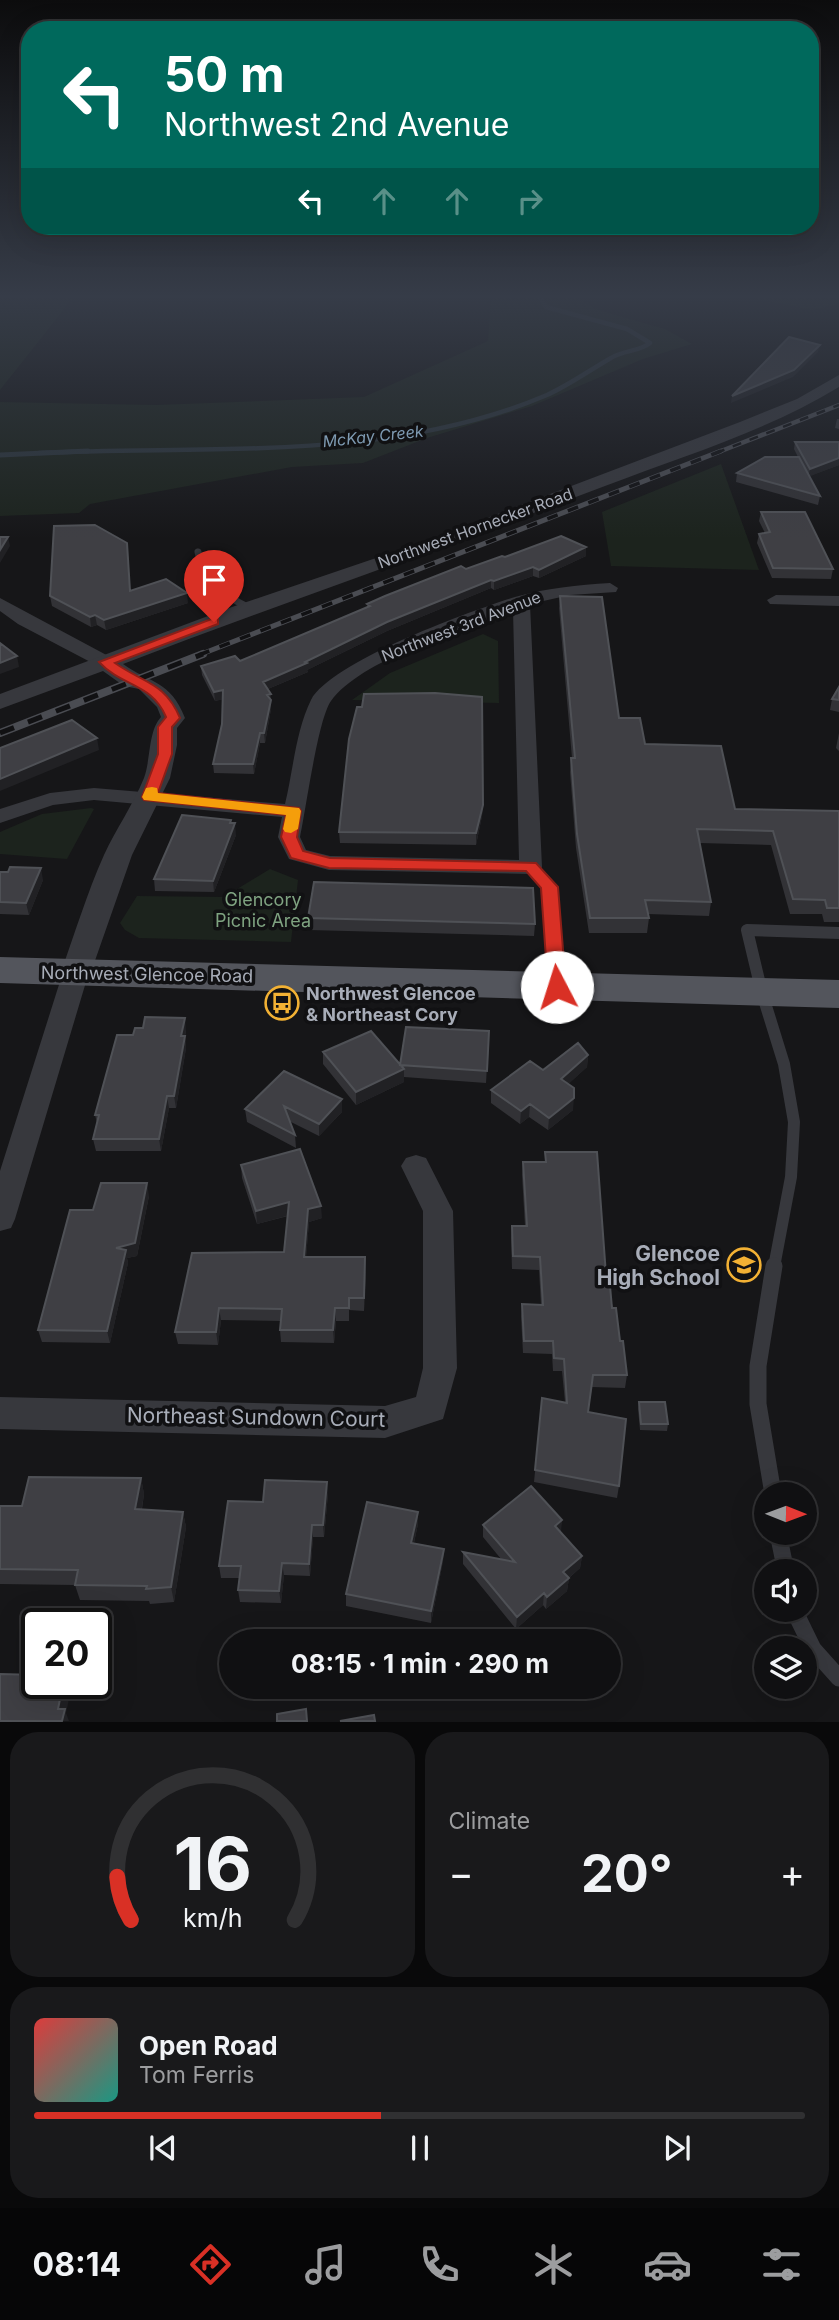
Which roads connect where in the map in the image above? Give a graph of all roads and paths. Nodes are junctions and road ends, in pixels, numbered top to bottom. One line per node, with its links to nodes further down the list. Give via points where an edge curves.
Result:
1 (839, 380): 8 (street, Northwest Hornecker Road, via 803,402 734,431 436,544)
2 (198, 552): 8 (lane, via 201,573 212,586)
3 (610, 588): 4 (street, Northwest 3rd Avenue)
4 (521, 600): 12 (street, Northwest 3rd Avenue, via 376,658 325,696 313,723); 14 (street)
5 (776, 600): 6 (street)
6 (839, 601)
7 (0, 603): 9 (street)
8 (249, 608): 9 (street, Northwest Hornecker Road)
9 (105, 662): 10 (street, Northwest Hornecker Road); 11 (street, via 131,681 131,690 165,727 165,754)
10 (0, 702)
11 (149, 797): 12 (street); 13 (street, via 94,794 50,799); 17 (street, via 116,861)
12 (294, 811): 14 (street, via 289,837 297,854 329,863)
13 (0, 816)
14 (531, 867): 18 (lane, via 550,887)
15 (839, 933): 19 (lane, via 747,930)
16 (0, 970): 17 (main road, Northwest Glencoe Road)
17 (76, 972): 18 (main road, Northwest Glencoe Road); 22 (street)
18 (557, 987): 19 (main road, Northwest Glencoe Road)
19 (762, 993): 20 (main road, Northwest Glencoe Road); 24 (lane, via 784,1064 794,1122 791,1177 758,1366 758,1404)
20 (839, 994)
21 (416, 1166): 23 (street, Northeast Sundown Court, via 438,1211 440,1368 431,1408 385,1422)
22 (0, 1219)
23 (0, 1413)
24 (770, 1482)
25 (800, 1622): 26 (lane, via 813,1649)
26 (839, 1678)

